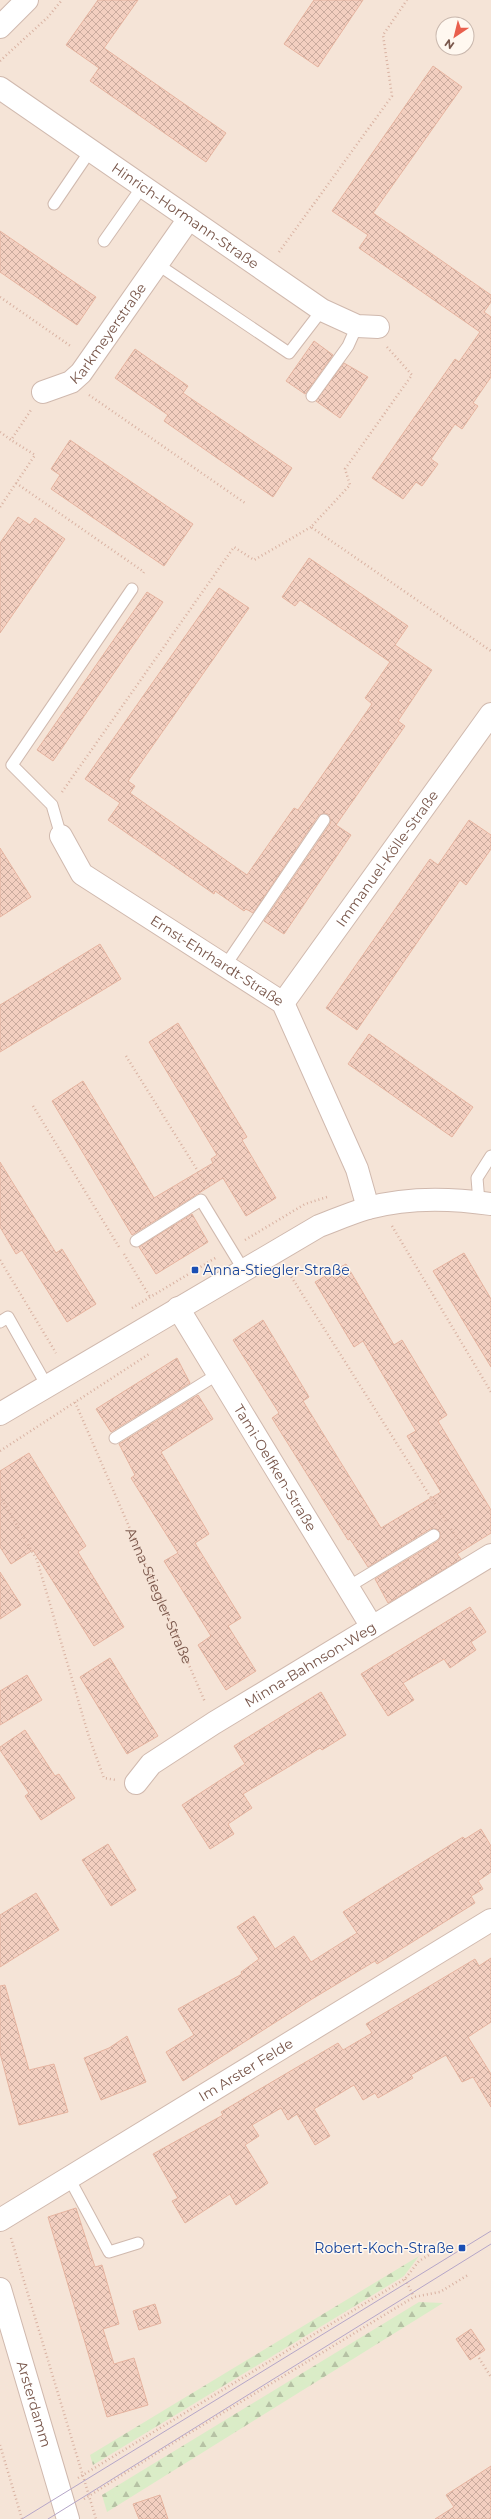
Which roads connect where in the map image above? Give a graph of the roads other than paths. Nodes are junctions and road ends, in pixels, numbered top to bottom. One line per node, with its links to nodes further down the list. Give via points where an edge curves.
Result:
1 (27, 0): 2 (street)
2 (0, 27)
3 (0, 88): 4 (street, Hinrich-Hormann-Straße)
4 (90, 151): 5 (street, Hinrich-Hormann-Straße); 6 (lane)
5 (142, 187): 7 (street, Hinrich-Hormann-Straße); 8 (lane)
6 (54, 204)
7 (188, 220): 9 (street, Karkmeyerstraße); 10 (street, Hinrich-Hormann-Straße)
8 (104, 241)
9 (157, 264): 10 (lane, via 289,353); 12 (street, Karkmeyerstraße, via 81,373 70,382)
10 (322, 310): 11 (street, Hinrich-Hormann-Straße)
11 (367, 326): 13 (lane, via 348,346)
12 (43, 392)
13 (312, 396)
14 (132, 589): 17 (lane, via 12,766 52,805)
15 (491, 714): 19 (street, Immanuel-Kölle-Straße)
16 (324, 820): 18 (lane)
17 (61, 836): 18 (street, Ernst-Ehrhardt-Straße, via 82,874)
18 (225, 966): 19 (street, Ernst-Ehrhardt-Straße)
19 (283, 1003): 22 (street, Ernst-Ehrhardt-Straße, via 357,1169)
20 (491, 1156): 21 (lane, via 477,1178)
21 (485, 1203): 22 (street, via 415,1200)
22 (368, 1208): 24 (street, via 319,1226)
23 (136, 1241): 24 (lane, via 201,1200)
24 (243, 1269): 25 (street)
25 (178, 1308): 27 (street, Tami-Oelfken-Straße); 28 (street)
26 (0, 1322): 28 (lane, via 8,1317)
27 (218, 1374): 30 (lane); 33 (street, Tami-Oelfken-Straße)
28 (47, 1386): 29 (street)
29 (0, 1414)
30 (115, 1438)
31 (434, 1535): 33 (lane)
32 (482, 1560): 34 (street, Minna-Bahnson-Weg)
33 (348, 1587): 34 (street, Tami-Oelfken-Straße)
34 (372, 1627): 35 (street, Minna-Bahnson-Weg, via 151,1764)
35 (136, 1783)
36 (491, 1920): 37 (street, Im Arster Felde)
37 (69, 2178): 38 (street, Im Arster Felde); 39 (lane, via 109,2252)
38 (2, 2218)
39 (138, 2243)
40 (0, 2289): 41 (street, Arsterdamm)
41 (67, 2515)

